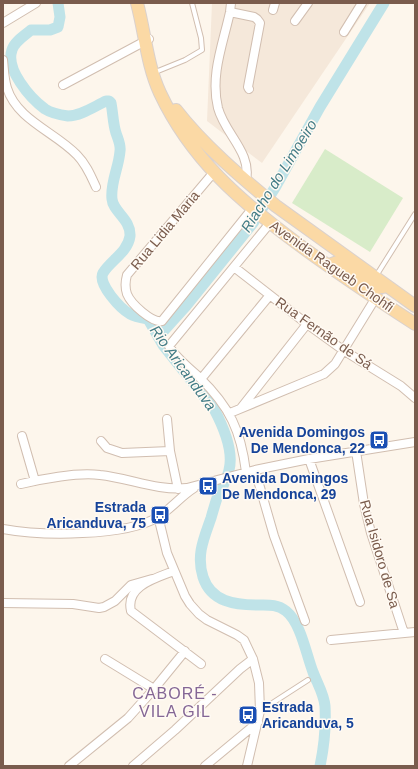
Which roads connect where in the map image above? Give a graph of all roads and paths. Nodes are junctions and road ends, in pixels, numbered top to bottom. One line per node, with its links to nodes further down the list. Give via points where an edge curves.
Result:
1 (36, 3): 10 (street)
2 (137, 3): 12 (main road, Avenida Ragueb Chohfi)
3 (142, 3): 12 (main road, Avenida Ragueb Chohfi)
4 (192, 3): 14 (lane, via 202,50)
5 (231, 3): 8 (street)
6 (308, 3): 9 (street)
7 (362, 3): 11 (street)
8 (230, 12): 16 (street, via 257,18 260,23); 18 (street, via 216,68 216,98 223,120 246,161)
9 (295, 21)
10 (3, 23)
11 (344, 32)
12 (147, 39): 14 (main road, Avenida Ragueb Chohfi); 15 (street)
13 (3, 60): 19 (street, via 7,88 14,102 29,118 77,155 86,166)
14 (156, 72): 17 (main road, Avenida Ragueb Chohfi, via 160,93 177,126); 18 (main road, Avenida Ragueb Chohfi, via 166,95 186,123)
15 (63, 85)
16 (249, 89)
17 (214, 172): 20 (main road, Avenida Ragueb Chohfi); 20 (street, Rua Lidia Maria, via 127,275 127,293 135,305 151,318 162,321)
18 (246, 180): 25 (main road, Avenida Ragueb Chohfi, via 276,206)
19 (96, 187)
20 (254, 210): 22 (main road, Avenida Ragueb Chohfi)
21 (415, 214): 25 (lane)
22 (268, 222): 23 (main road, Avenida Ragueb Chohfi); 24 (street)
23 (328, 266): 26 (main road, via 337,262 375,287); 28 (main road, Avenida Ragueb Chohfi)
24 (234, 267): 27 (street, Rua Fernão de Sá); 33 (street, via 169,346)
25 (376, 277): 26 (main road, Avenida Ragueb Chohfi)
26 (388, 286): 29 (main road, Avenida Ragueb Chohfi)
27 (270, 295): 30 (street, Rua Fernão de Sá); 33 (street)
28 (376, 299): 31 (main road, Avenida Ragueb Chohfi); 32 (street)
29 (415, 306)
30 (307, 324): 32 (street, Rua Fernão de Sá); 35 (street)
31 (415, 324)
32 (343, 350): 34 (street, Rua Fernão de Sá, via 401,386); 35 (street, via 330,370 324,374)
33 (201, 379): 36 (street)
34 (415, 398)
35 (241, 409): 36 (street)
36 (230, 414): 45 (street, via 241,441)
37 (167, 419): 41 (street)
38 (22, 436): 46 (street)
39 (101, 441): 41 (street, via 108,448 122,453)
40 (415, 442): 42 (street)
41 (170, 450): 49 (street)
42 (356, 451): 43 (street); 58 (street, Rua Isidoro de Sa, via 371,533)
43 (309, 459): 44 (street); 54 (street)
44 (255, 470): 45 (street); 56 (street, via 274,536)
45 (246, 472): 48 (street)
46 (35, 481): 47 (street); 49 (street, via 98,474)
47 (21, 484)
48 (198, 485): 49 (street); 50 (street)
49 (178, 489)
50 (158, 516): 51 (street, via 125,528 64,534); 52 (street)
51 (3, 529)
52 (174, 571): 53 (street); 62 (street, via 190,604 198,614 244,640)
53 (152, 579): 55 (street, via 131,585 115,601 100,608 73,604); 60 (street, via 136,590 131,602 131,611)
54 (360, 602)
55 (3, 604)
56 (305, 621)
57 (415, 632): 58 (street)
58 (404, 633): 59 (street)
59 (331, 640)
60 (185, 651): 63 (street); 65 (street)
61 (105, 659): 65 (street)
62 (253, 659): 66 (street, via 259,683); 69 (street)
63 (201, 664)
64 (308, 680): 66 (lane)
65 (154, 689): 68 (street, via 121,725)
66 (260, 711): 67 (street)
67 (258, 722): 70 (street); 71 (street)
68 (69, 766)
69 (133, 766)
70 (204, 766)
71 (247, 766)

